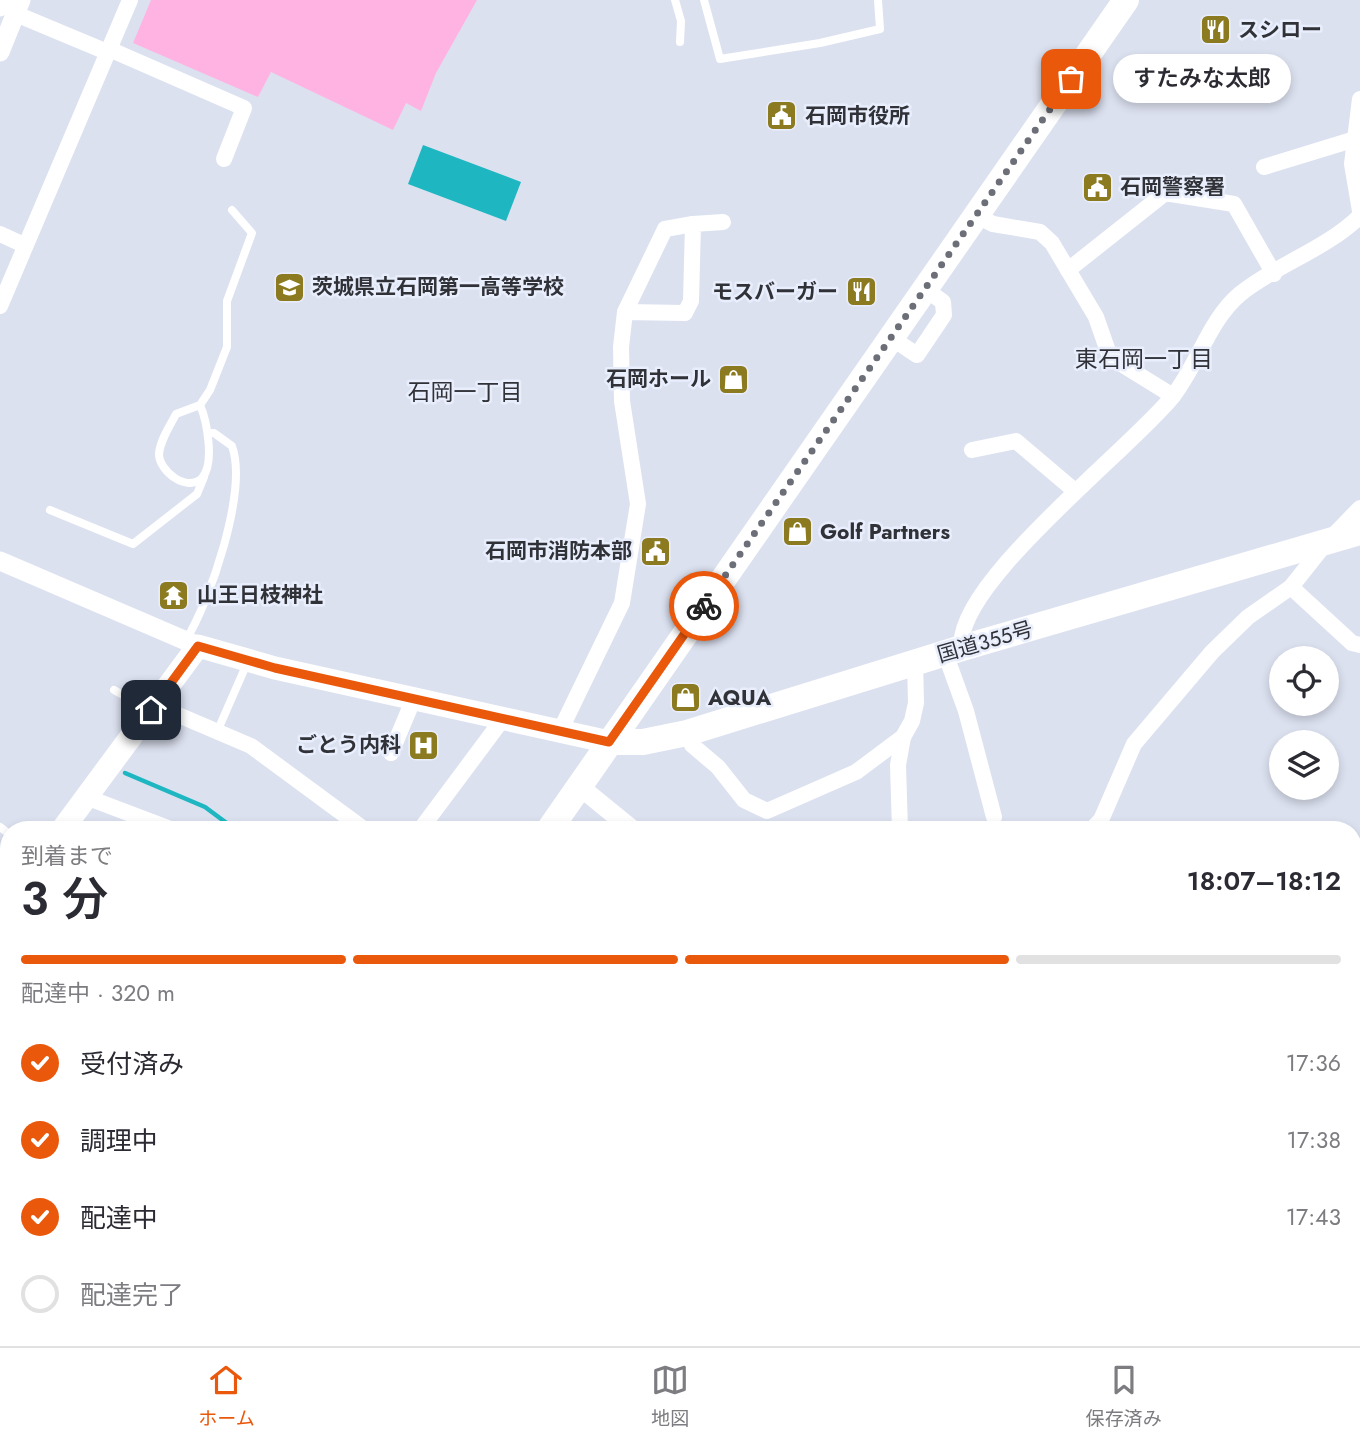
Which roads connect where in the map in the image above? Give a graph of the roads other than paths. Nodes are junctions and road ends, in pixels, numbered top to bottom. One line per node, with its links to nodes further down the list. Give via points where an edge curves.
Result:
1 (130, 0): 8 (street)
2 (675, 0): 7 (lane)
3 (704, 0): 4 (lane, via 720,59 880,29)
4 (878, 0)
5 (1126, 0): 16 (highway)
6 (10, 5): 8 (street); 9 (street)
7 (680, 42)
8 (108, 50): 12 (street, via 244,108); 20 (street)
9 (0, 52)
10 (1360, 99): 11 (street)
11 (1352, 140): 13 (street); 15 (street)
12 (224, 159)
13 (1264, 167)
14 (232, 210): 26 (lane, via 252,233 227,302 226,347)
15 (1360, 214): 22 (street, via 1332,238)
16 (975, 215): 21 (street, via 993,224 1040,232); 50 (highway)
17 (723, 222): 18 (street)
18 (694, 224): 24 (street, via 665,229); 24 (street, via 691,301 685,313)
19 (0, 234): 20 (street)
20 (24, 245): 23 (street)
21 (1068, 270): 22 (street, via 1164,194 1171,194 1234,204); 25 (street, via 1096,317 1110,357)
22 (1274, 274): 25 (street, via 1225,309)
23 (0, 306)
24 (625, 312): 47 (street, via 622,401 638,504 622,603)
25 (1172, 397): 30 (street)
26 (200, 405): 27 (lane); 29 (lane, via 176,414 159,454 161,463 185,483)
27 (209, 433): 29 (lane); 37 (lane, via 232,446 236,493)
28 (972, 450): 30 (street, via 1016,441)
29 (204, 477): 32 (lane, via 197,494 133,544)
30 (1075, 491): 39 (street, via 983,590)
31 (1360, 508): 34 (street)
32 (50, 510)
33 (1360, 532): 34 (highway, 国道355号)
34 (1326, 543): 36 (street); 39 (highway, 国道355号)
35 (0, 561): 37 (street)
36 (1291, 587): 38 (street, via 1352,643); 62 (street, via 1248,617 1212,652 1134,744)
37 (192, 643): 40 (main road); 44 (main road)
38 (1360, 645)
39 (954, 651): 41 (highway, 国道355号); 54 (street)
40 (248, 661): 43 (main road); 46 (lane)
41 (915, 662): 48 (highway, 国道355号); 49 (street, via 916,704)
42 (114, 690): 44 (lane)
43 (414, 698): 45 (main road); 51 (street)
44 (153, 708): 46 (street); 53 (main road)
45 (502, 720): 47 (main road); 58 (street)
46 (218, 732): 57 (street, via 251,746)
47 (559, 733): 50 (main road)
48 (687, 733): 49 (street, via 692,745 718,767 744,800 767,811 856,772); 50 (highway, 国道355号, via 643,742)
49 (903, 737): 61 (street, via 898,765)
50 (609, 742): 52 (highway)
51 (391, 753)
52 (579, 786): 59 (highway); 60 (street)
53 (86, 797): 55 (main road); 56 (street)
54 (994, 817)
55 (69, 821)
56 (149, 821)
57 (353, 821)
58 (427, 821)
59 (555, 821)
60 (622, 821)
61 (900, 821)
62 (1103, 821)

